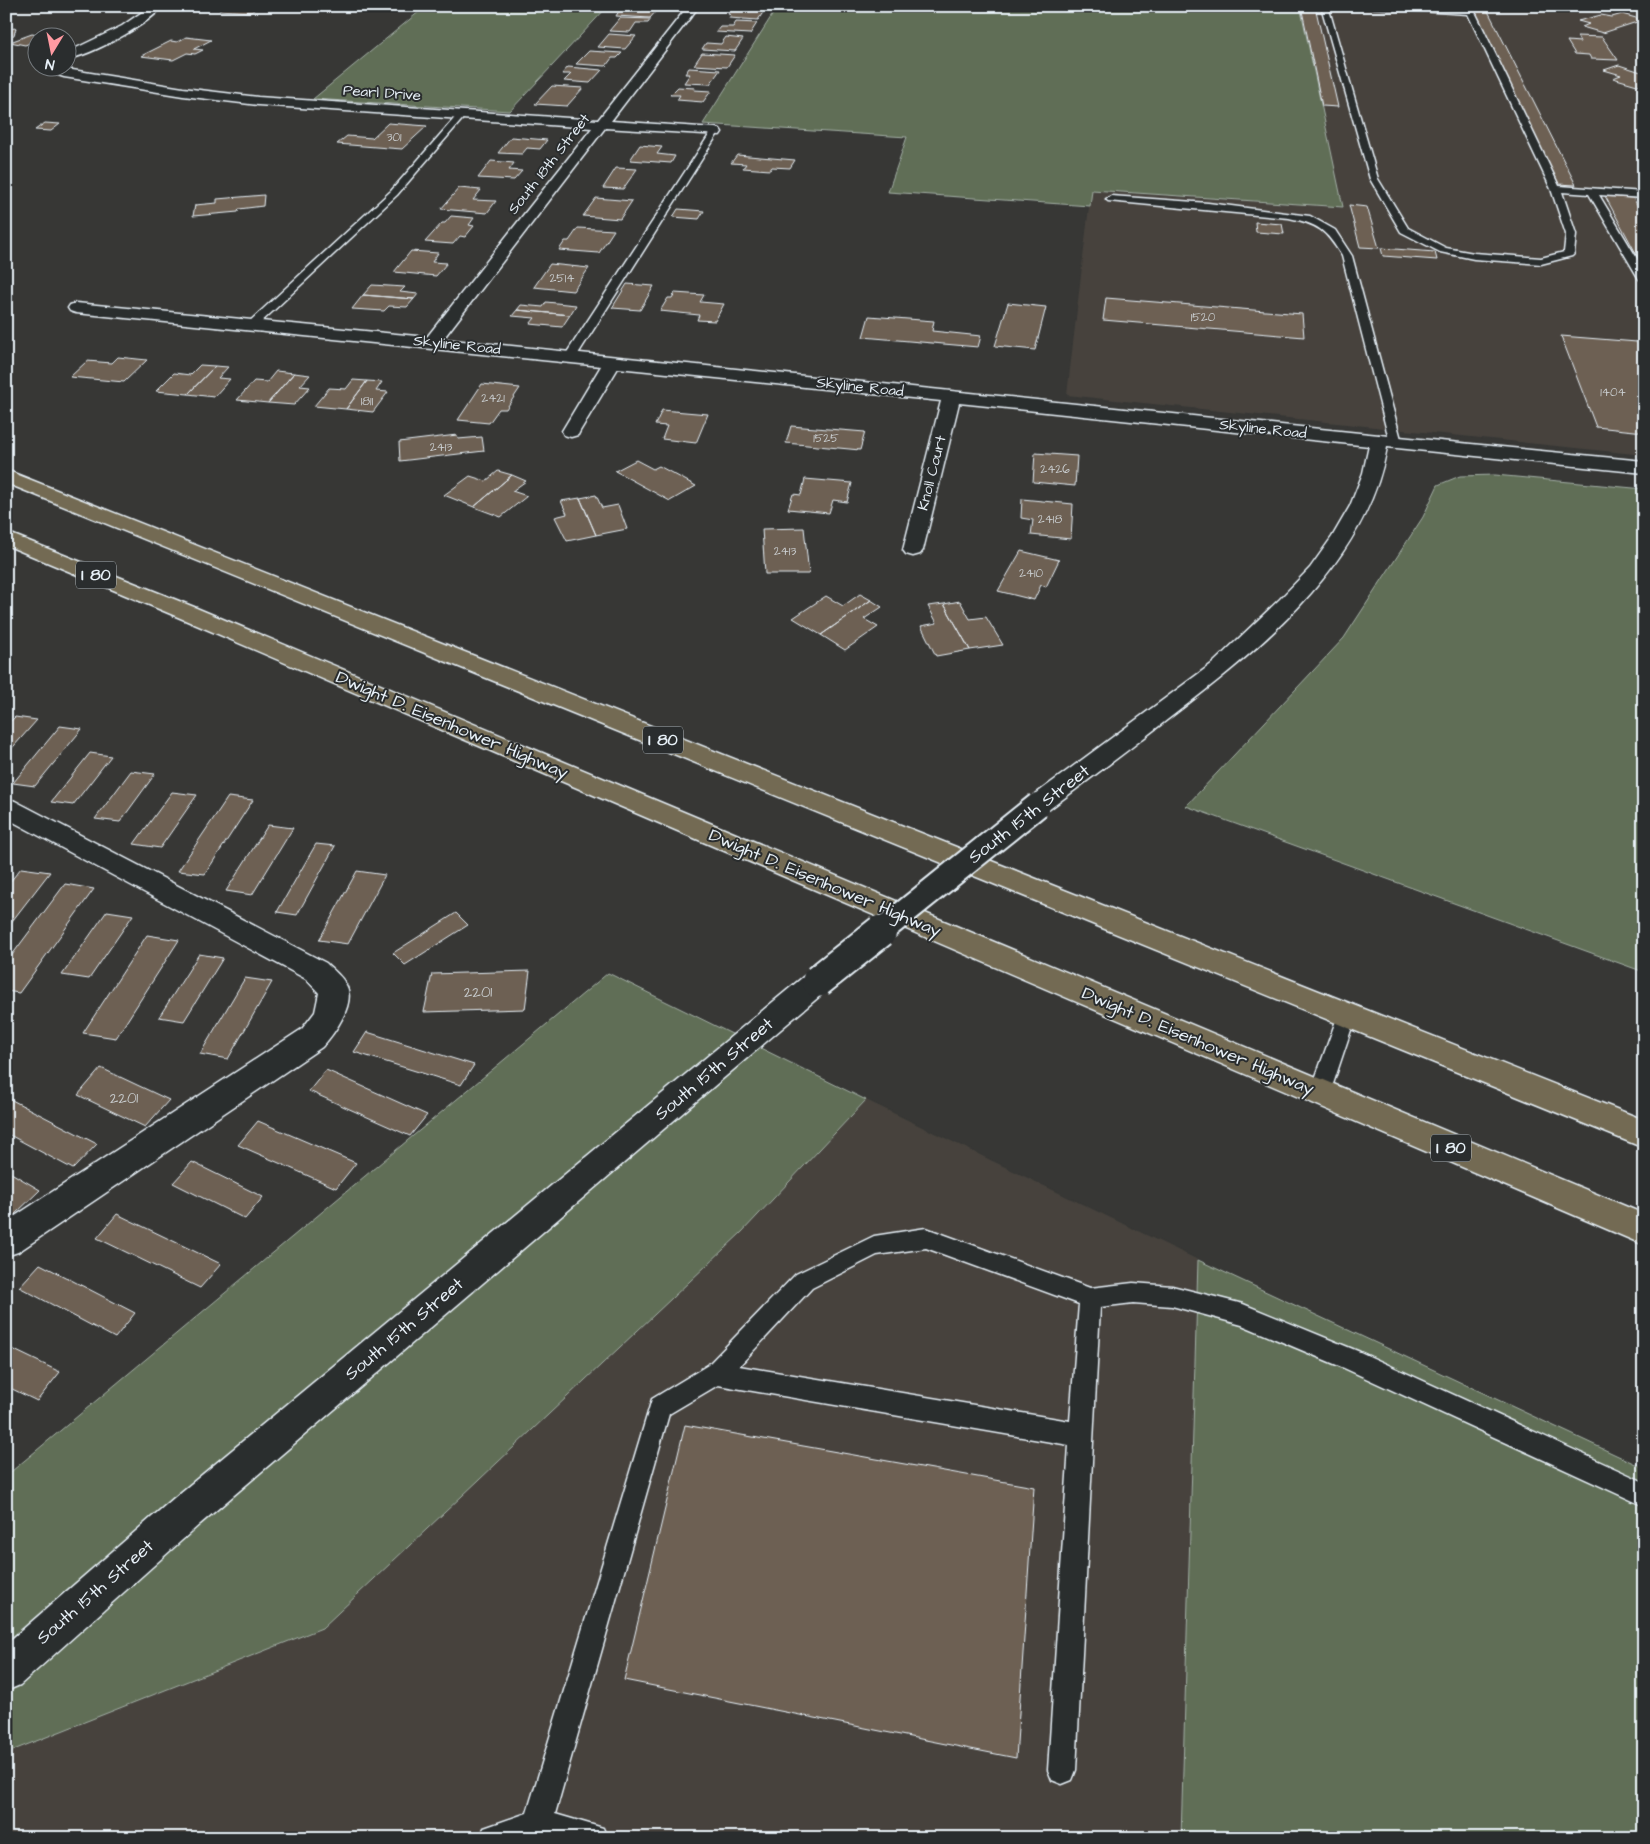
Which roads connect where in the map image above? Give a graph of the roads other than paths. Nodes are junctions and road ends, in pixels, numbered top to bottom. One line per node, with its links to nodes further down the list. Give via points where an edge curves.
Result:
1 (158, 6): 5 (street, via 120,32)
2 (694, 6): 8 (street, South 18th Street)
3 (1324, 6): 10 (lane, via 1374,179 1404,230 1444,250 1474,256 1541,261 1568,254 1571,234)
4 (1373, 6): 10 (lane, via 1471,12)
5 (78, 51)
6 (78, 75): 7 (street, Pearl Drive, via 224,98)
7 (462, 115): 8 (street, Pearl Drive); 16 (lane, via 394,193)
8 (601, 124): 9 (street, Pearl Drive); 17 (street, South 18th Street)
9 (715, 132): 18 (lane)
10 (1556, 189): 11 (lane)
11 (1592, 191): 12 (lane); 14 (lane)
12 (1644, 195)
13 (1111, 199): 22 (lane, via 1289,214 1310,219 1332,232 1347,256)
14 (1643, 276)
15 (76, 308): 16 (street, Skyline Road)
16 (253, 324): 17 (street, Skyline Road)
17 (431, 343): 18 (street, Skyline Road)
18 (570, 357): 19 (street, Skyline Road)
19 (613, 361): 20 (street, Skyline Road); 21 (street)
20 (951, 397): 22 (street, Skyline Road); 26 (street, Knoll Court)
21 (571, 431)
22 (1387, 442): 23 (street, Skyline Road); 37 (street, South 15th Street, bridge, via 1360,506 1342,538 1288,604 1221,668 1038,805 818,981 194,1505)
23 (1644, 467)
24 (6, 476): 28 (highway, I 80)
25 (6, 538): 29 (highway, Dwight D. Eisenhower Highway / I 80)
26 (913, 550)
27 (6, 807): 32 (street, via 316,971 334,989 328,1019 312,1038)
28 (1347, 1015): 29 (lane); 30 (highway, I 80)
29 (1320, 1093): 31 (highway, Dwight D. Eisenhower Highway / I 80)
30 (1644, 1134)
31 (1644, 1230)
32 (6, 1241)
33 (1090, 1298): 34 (lane, via 926,1238 874,1246 804,1282); 35 (lane); 36 (lane, via 1133,1293 1172,1296 1243,1315 1360,1364)
34 (716, 1373): 35 (lane); 39 (lane, via 660,1407)
35 (1081, 1435): 38 (lane)
36 (1644, 1494)
37 (6, 1671)
38 (1062, 1770)
39 (538, 1824): 40 (lane); 41 (lane)
40 (494, 1838)
41 (593, 1838)

